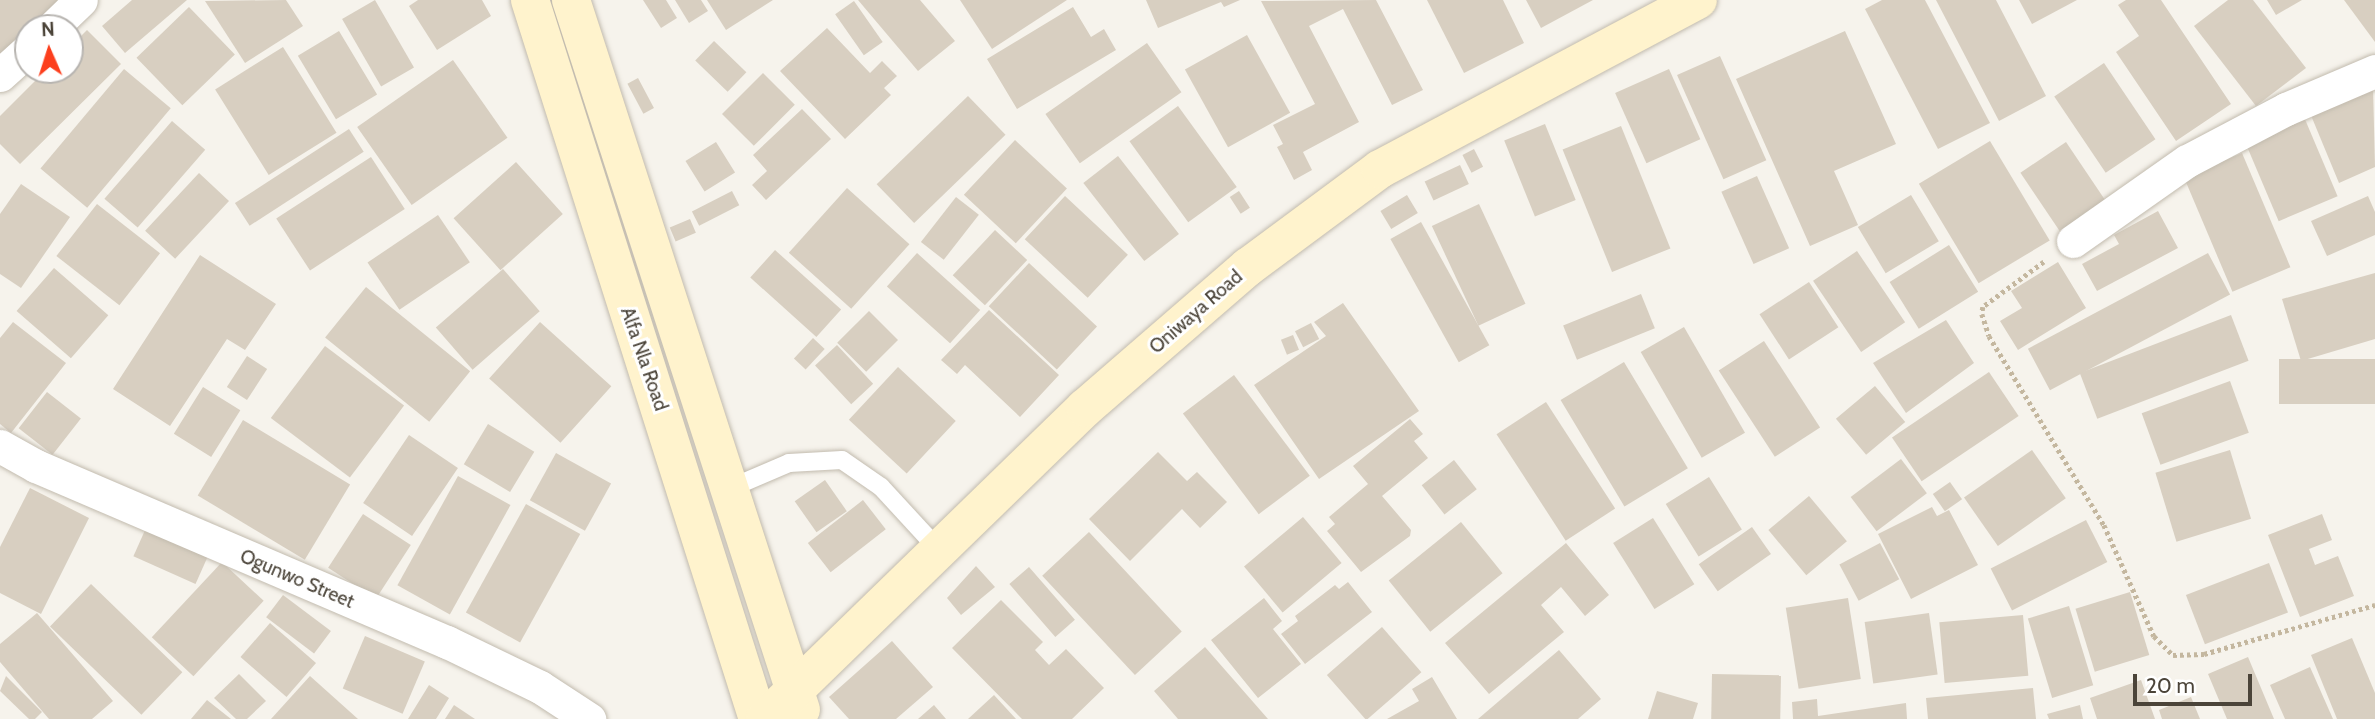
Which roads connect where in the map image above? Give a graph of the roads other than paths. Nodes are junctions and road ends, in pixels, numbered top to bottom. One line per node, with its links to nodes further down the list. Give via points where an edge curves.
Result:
1 (81, 0): 5 (street)
2 (530, 0): 15 (main road, Alfa Nla Road)
3 (571, 0): 11 (main road)
4 (1698, 0): 12 (main road, Oniwaya Road, via 1380,169 1238,276 1085,408)
5 (66, 14)
6 (14, 62): 8 (street)
7 (2375, 71): 9 (street, via 2286,109 2187,160)
8 (0, 75)
9 (2073, 241)
10 (0, 446): 14 (street, Ogunwo Street, via 36,466 447,642 540,687)
11 (733, 487): 12 (lane, via 789,463 842,460 881,487); 13 (main road)
12 (939, 550): 13 (main road, Oniwaya Road)
13 (800, 705): 16 (main road, Oniwaya Road)
14 (589, 719)
15 (758, 719)
16 (765, 719)

